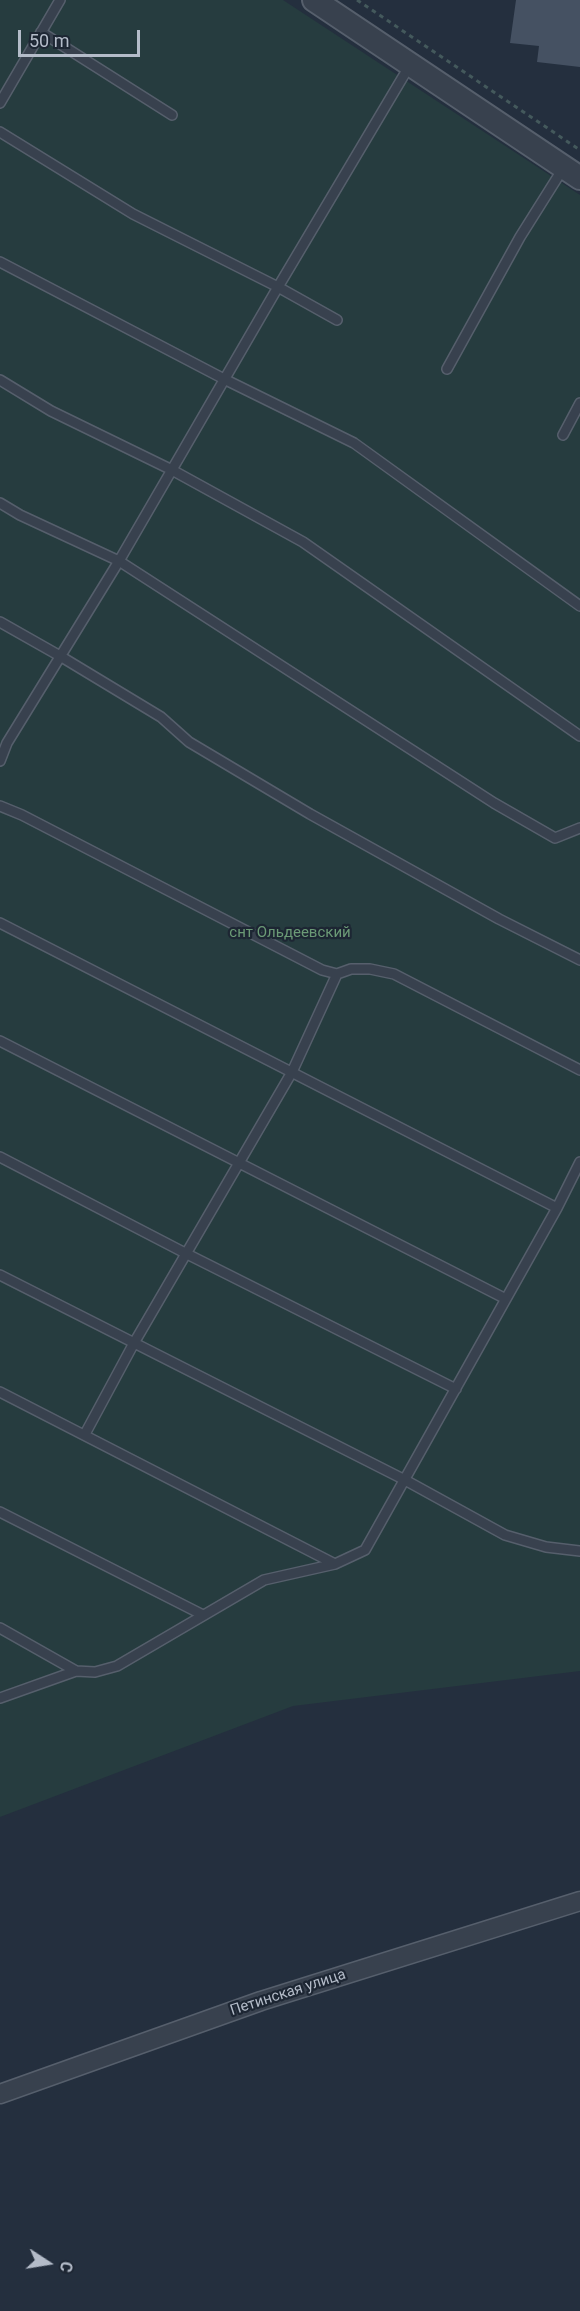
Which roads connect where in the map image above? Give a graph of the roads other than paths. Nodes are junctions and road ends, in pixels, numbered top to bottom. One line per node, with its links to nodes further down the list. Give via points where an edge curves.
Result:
1 (60, 0): 3 (lane)
2 (314, 0): 4 (street)
3 (41, 32): 5 (lane); 6 (lane)
4 (411, 65): 8 (street); 10 (lane)
5 (0, 103)
6 (172, 115)
7 (0, 132): 10 (lane, via 133,214)
8 (572, 173): 12 (lane, via 520,237)
9 (0, 262): 14 (lane)
10 (278, 287): 11 (lane); 14 (lane)
11 (337, 320)
12 (447, 369)
13 (0, 380): 17 (lane, via 51,411)
14 (226, 380): 17 (lane); 20 (lane, via 354,443)
15 (580, 403): 16 (lane)
16 (563, 435)
17 (172, 470): 19 (lane); 23 (lane, via 303,542)
18 (0, 502): 19 (lane)
19 (119, 561): 22 (lane); 26 (lane, via 494,803 555,838)
20 (580, 606)
21 (0, 622): 22 (lane)
22 (60, 656): 24 (lane); 28 (lane, via 160,717 189,742 310,814)
23 (580, 736)
24 (0, 761)
25 (0, 806): 29 (lane)
26 (580, 828)
27 (0, 923): 32 (lane)
28 (580, 960)
29 (337, 974): 31 (lane, via 370,969 394,974); 32 (lane)
30 (0, 1041): 35 (lane)
31 (580, 1070)
32 (292, 1072): 35 (lane); 36 (lane)
33 (0, 1157): 37 (lane)
34 (580, 1162): 36 (lane)
35 (238, 1164): 37 (lane); 39 (lane)
36 (557, 1208): 39 (lane)
37 (186, 1254): 40 (lane); 41 (lane)
38 (0, 1275): 40 (lane)
39 (506, 1299): 41 (lane)
40 (134, 1343): 43 (lane); 44 (lane)
41 (456, 1389): 44 (lane)
42 (0, 1392): 43 (lane)
43 (85, 1434): 47 (lane)
44 (405, 1480): 46 (lane, via 505,1535 546,1547); 47 (lane, via 365,1550)
45 (0, 1512): 48 (lane)
46 (580, 1551)
47 (334, 1564): 48 (lane, via 264,1580)
48 (203, 1615): 50 (lane, via 117,1666 95,1672)
49 (0, 1628): 50 (lane)
50 (76, 1671): 51 (lane)
51 (0, 1698)
52 (580, 1901): 53 (street, Петинская улица, via 261,2001)
53 (0, 2094)

